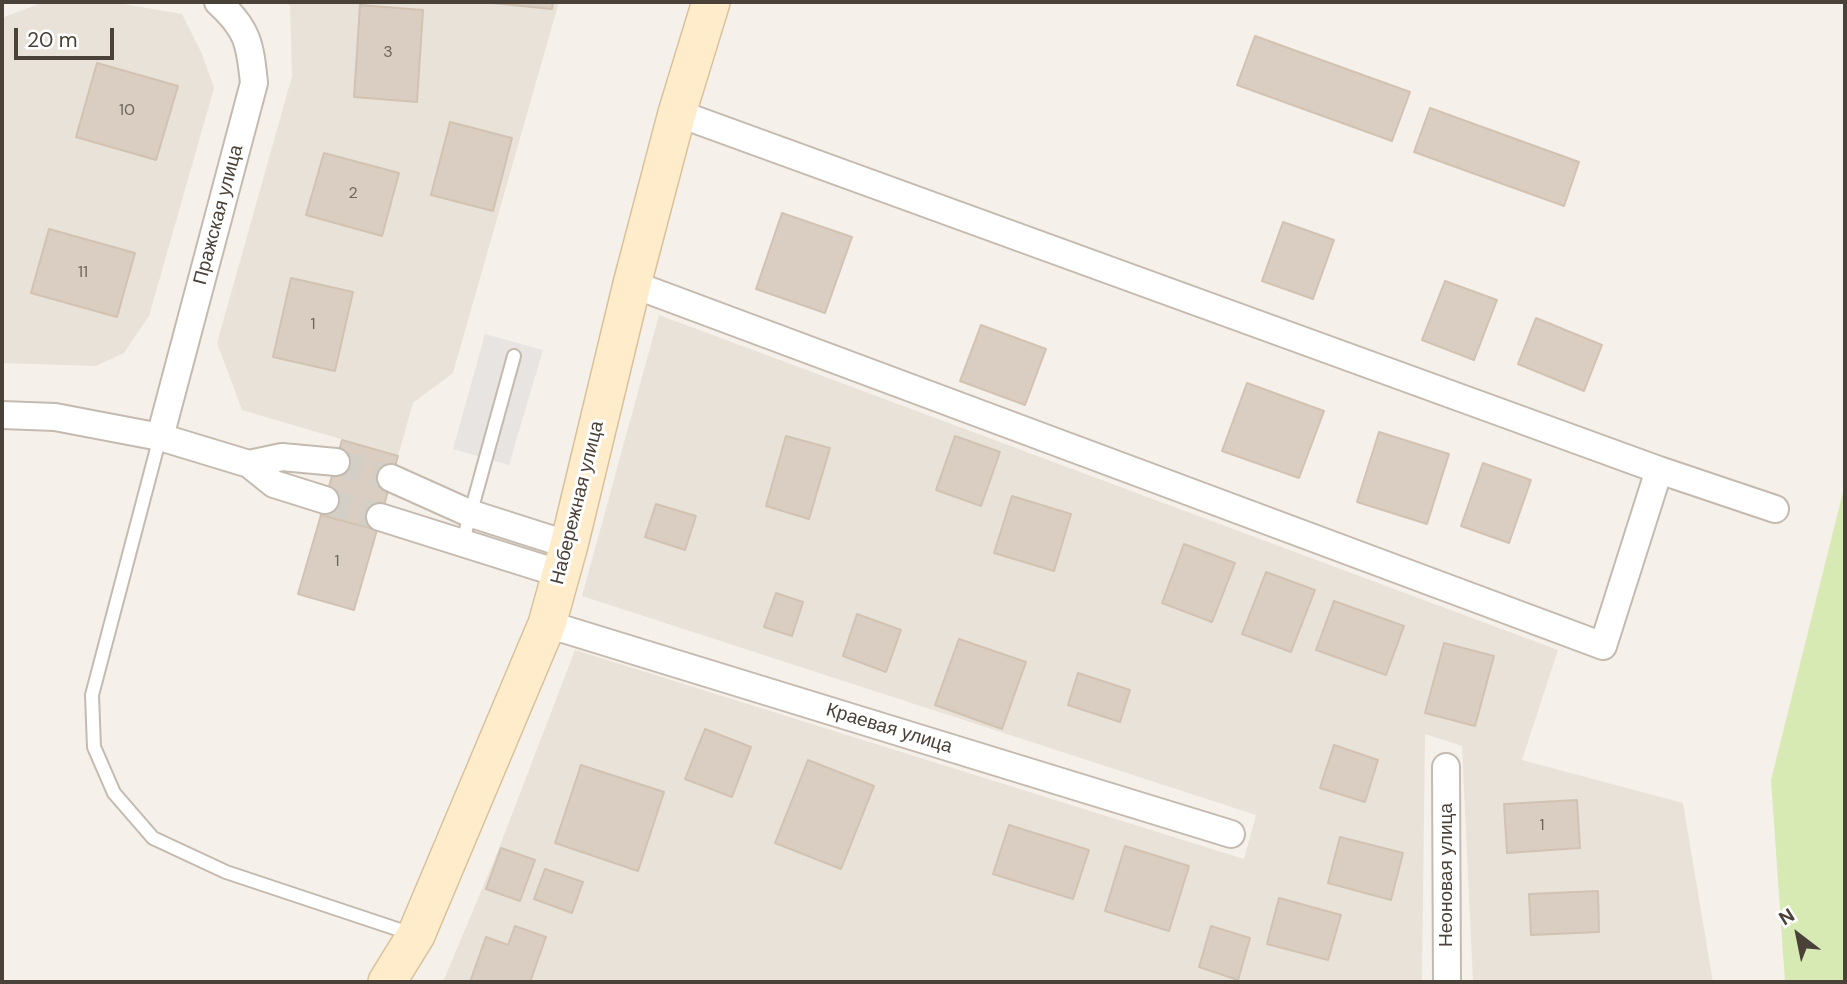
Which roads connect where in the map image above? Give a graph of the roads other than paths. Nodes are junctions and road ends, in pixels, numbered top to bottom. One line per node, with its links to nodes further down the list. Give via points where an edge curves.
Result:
1 (218, 2): 7 (street, Пражская улица, via 236,18 250,47 254,83)
2 (711, 2): 3 (street, Набережная улица)
3 (677, 113): 4 (street, Набережная улица); 10 (street)
4 (632, 284): 10 (street, via 1603,646); 17 (street, Набережная улица)
5 (514, 356): 14 (lane)
6 (2, 415): 7 (street, via 55,417)
7 (160, 438): 9 (street); 21 (lane, via 92,695 94,747 114,793 153,838 226,872)
8 (336, 462): 9 (street, via 282,457)
9 (249, 464): 12 (street, via 274,484)
10 (1659, 470): 13 (street)
11 (391, 478): 14 (street)
12 (325, 500)
13 (1775, 509)
14 (469, 513): 16 (lane); 17 (street)
15 (380, 517): 16 (street)
16 (462, 544): 17 (street)
17 (565, 559): 18 (street, Набережная улица)
18 (547, 625): 20 (street, Краевая улица); 21 (street, Набережная улица)
19 (1446, 767): 23 (street, Неоновая улица)
20 (1231, 834)
21 (416, 935): 22 (street, Набережная улица)
22 (387, 982)
23 (1447, 982)

